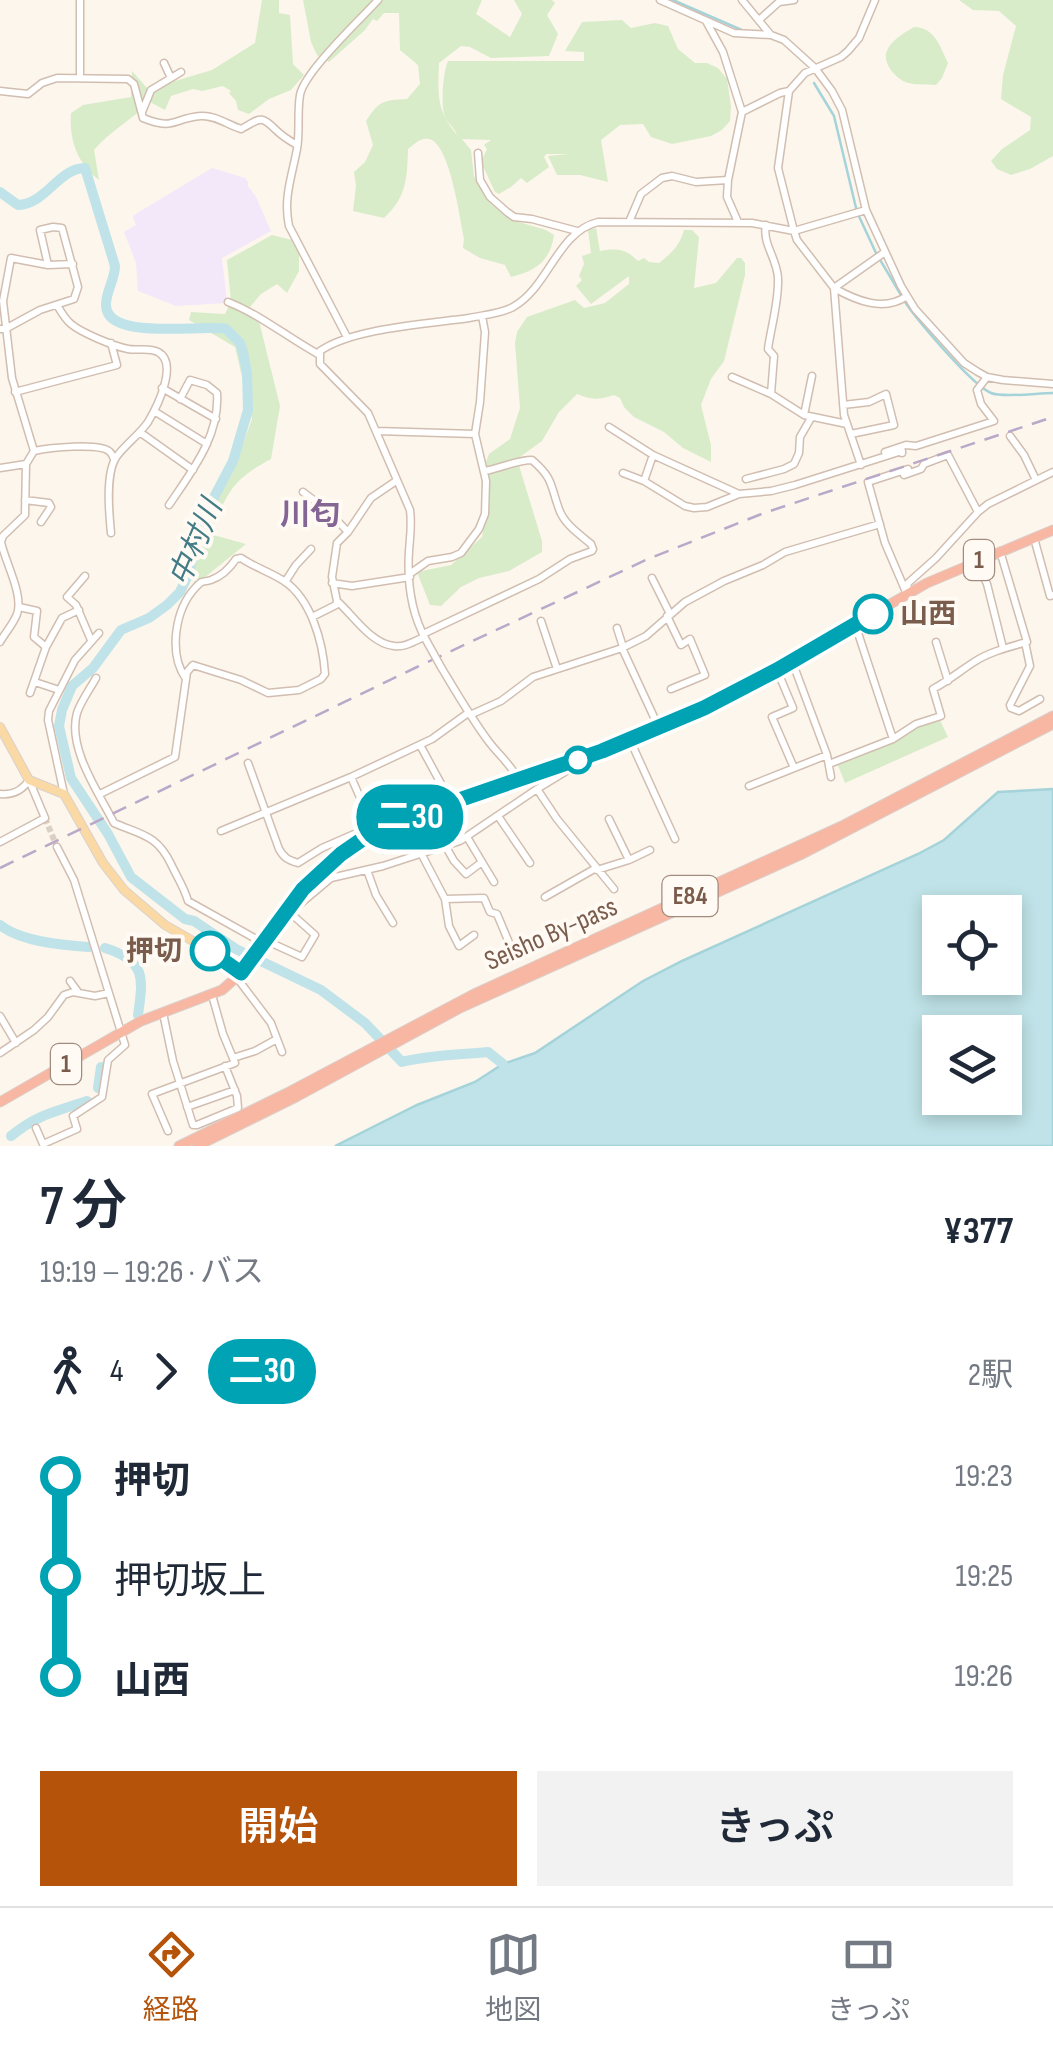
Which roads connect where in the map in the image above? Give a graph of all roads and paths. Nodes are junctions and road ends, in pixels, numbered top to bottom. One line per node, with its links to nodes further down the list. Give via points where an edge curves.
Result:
1 (80, 0): 14 (street)
2 (378, 0): 20 (street, via 302,86)
3 (660, 0): 8 (street)
4 (742, 0): 9 (street)
5 (794, 0): 7 (street)
6 (875, 0): 12 (street, via 854,45)
7 (778, 1): 9 (street)
8 (706, 20): 10 (street, via 734,33); 18 (street)
9 (758, 20): 10 (street)
10 (771, 35): 12 (street)
11 (164, 63): 15 (street)
12 (815, 68): 16 (street); 23 (street, via 842,110)
13 (181, 72): 15 (street)
14 (80, 78): 17 (street, via 48,80 28,94); 19 (street, via 130,80)
15 (171, 78): 19 (street, via 151,90)
16 (789, 91): 18 (street); 28 (street, via 778,168)
17 (0, 92)
18 (742, 112): 22 (street)
19 (141, 113): 20 (street, via 168,125 209,116 241,129 265,120)
20 (298, 146): 38 (street, via 286,199 289,226)
21 (478, 153): 27 (street, via 480,180 507,212)
22 (728, 180): 24 (street, via 662,178 641,194); 25 (street, via 727,198)
23 (861, 212): 28 (street); 29 (street)
24 (628, 222): 25 (street); 27 (street, via 598,222)
25 (738, 223): 26 (street)
26 (766, 225): 28 (street); 47 (street, via 778,282 768,349 774,356)
27 (578, 231): 36 (street, via 522,300)
28 (794, 231): 32 (street)
29 (881, 254): 32 (street); 33 (street)
30 (48, 264): 31 (street); 31 (street, via 40,230 53,226 62,228); 37 (street, via 11,258)
31 (73, 264): 35 (street, via 74,299)
32 (834, 288): 33 (street, via 874,304); 49 (street)
33 (904, 298): 43 (street)
34 (228, 302): 40 (street)
35 (57, 305): 37 (street); 39 (street, via 68,322)
36 (482, 316): 38 (street); 57 (street)
37 (3, 328): 46 (street)
38 (348, 337): 40 (street)
39 (110, 343): 45 (street, via 158,352 168,364); 46 (street, via 117,365)
40 (318, 354): 55 (street)
41 (812, 376): 51 (street)
42 (732, 377): 47 (street)
43 (983, 383): 44 (street); 62 (street, via 982,404 994,421)
44 (1053, 384)
45 (162, 388): 48 (street); 50 (street)
46 (15, 392): 61 (street)
47 (772, 394): 51 (street)
48 (180, 399): 52 (street); 52 (street, via 190,380 207,385 216,393)
49 (842, 406): 53 (street); 58 (street, via 886,394 894,425)
50 (154, 412): 56 (street); 60 (street)
51 (807, 416): 53 (street); 74 (street, via 794,464)
52 (216, 419): 60 (street)
53 (847, 424): 58 (street)
54 (608, 427): 64 (street)
55 (377, 431): 57 (street); 77 (street)
56 (140, 433): 65 (street); 70 (street)
57 (475, 434): 71 (street)
58 (851, 434): 67 (street)
59 (1010, 436): 75 (street)
60 (207, 444): 70 (street)
61 (34, 450): 65 (street, via 98,447); 66 (street)
62 (885, 452)
63 (902, 453): 67 (street)
64 (653, 455): 76 (street); 80 (street)
65 (114, 460): 87 (street)
66 (26, 464): 68 (street); 81 (street)
67 (861, 464): 80 (street)
68 (0, 468)
69 (908, 469): 78 (street)
70 (193, 470): 82 (street)
71 (485, 471): 94 (street, via 485,514 472,538 461,552 428,561); 109 (street, via 532,460 550,478 559,509 592,551)
72 (1053, 472): 75 (street)
73 (623, 473): 76 (street)
74 (746, 478)
75 (1036, 480): 83 (street)
76 (644, 481): 80 (street, via 694,508)
77 (396, 482): 88 (street, via 371,498); 94 (street, via 410,510)
78 (869, 484): 83 (street, via 948,455); 85 (street)
79 (303, 492): 88 (street)
80 (740, 494)
81 (25, 500): 84 (street, via 49,503); 101 (street, via 25,515 0,542)
82 (169, 505)
83 (978, 512): 98 (street, via 908,583)
84 (40, 522)
85 (880, 524): 98 (street); 103 (street, via 785,552)
86 (1053, 530): 89 (highway, 1)
87 (111, 532)
88 (348, 532): 97 (street, via 337,543)
89 (1034, 538): 91 (highway, 1); 99 (street)
90 (311, 550): 96 (street)
91 (1000, 551): 92 (highway, 1); 113 (street)
92 (977, 561): 98 (highway, 1); 116 (street)
93 (85, 576): 102 (street, via 67,597)
94 (410, 576): 97 (street); 109 (street)
95 (652, 578): 103 (street)
96 (285, 582): 104 (street); 121 (street, via 241,558 194,588 178,616 176,651)
97 (332, 583): 100 (street)
98 (906, 594): 106 (highway, 1)
99 (1053, 595)
100 (338, 601): 104 (street); 109 (street, via 390,646)
101 (18, 607): 111 (street); 114 (street, via 36,611 34,637)
102 (79, 610): 110 (street); 114 (street, via 62,618)
103 (669, 615): 115 (street); 124 (street, via 681,644 690,639 705,674)
104 (312, 616): 121 (street, via 325,674 309,686 268,693 193,665)
105 (542, 621): 118 (street)
106 (855, 624): 117 (highway, 1); 133 (street)
107 (617, 628): 115 (street)
108 (99, 633): 110 (street)
109 (424, 637): 128 (street, bridge)
110 (92, 640): 125 (street)
111 (0, 642)
112 (936, 642): 122 (street)
113 (1025, 642): 116 (street); 127 (street, via 1030,666 1010,705 1019,711)
114 (46, 647): 123 (street)
115 (622, 648): 118 (street); 132 (street)
116 (1003, 648): 122 (street)
117 (792, 661): 119 (highway, 1); 136 (street)
118 (557, 669): 128 (street)
119 (777, 670): 132 (highway, 1); 140 (street, via 793,708 772,717)
120 (96, 678): 150 (street, via 78,713 76,736)
121 (186, 679): 150 (street, via 175,757)
122 (948, 681): 133 (street, via 933,689 940,716)
123 (35, 682): 125 (street); 126 (street)
124 (671, 688)
125 (58, 690): 149 (street, via 48,720)
126 (30, 693)
127 (1040, 700)
128 (470, 714): 135 (street); 144 (street)
129 (1053, 716): 192 (highway, Seisho By-pass / E84, via 814,839 474,994)
130 (1053, 724): 192 (highway, Seisho By-pass / E84, via 818,846 490,994)
131 (0, 726): 143 (main road)
132 (659, 728): 134 (highway, 1)
133 (893, 739): 139 (street)
134 (630, 740): 138 (highway, 1); 158 (street)
135 (420, 745): 141 (street); 147 (street)
136 (827, 754): 139 (street); 140 (street)
137 (248, 763): 152 (street)
138 (566, 764): 144 (highway, 1); 146 (street, via 565,772)
139 (829, 764): 142 (street)
140 (794, 768): 145 (street)
141 (351, 776): 151 (street); 152 (street)
142 (831, 777)
143 (29, 780): 148 (street, via 13,794); 149 (main road); 159 (street, via 44,818)
144 (522, 780): 146 (street); 155 (highway, 1)
145 (749, 786)
146 (534, 790): 153 (street); 167 (street)
147 (445, 791)
148 (0, 794)
149 (64, 794): 178 (main road, via 124,890 164,925)
150 (100, 794): 176 (street, via 114,823 161,846 188,901)
151 (362, 802)
152 (265, 812): 155 (street, via 283,857 298,863 377,824); 156 (street)
153 (498, 816): 157 (street); 166 (street)
154 (609, 819): 164 (street)
155 (385, 827): 173 (highway, 1, via 321,870)
156 (221, 830)
157 (467, 837): 161 (street); 165 (street)
158 (674, 839)
159 (0, 842)
160 (57, 847): 180 (street, via 74,880)
161 (446, 847): 163 (street); 165 (street, via 466,874)
162 (650, 850): 164 (street)
163 (422, 855): 168 (street); 172 (street)
164 (629, 860): 167 (street)
165 (482, 862): 169 (street)
166 (530, 862)
167 (597, 869): 170 (street); 171 (street)
168 (367, 870): 173 (street, via 330,878); 174 (street)
169 (494, 882)
170 (614, 889)
171 (545, 897)
172 (445, 899): 175 (street, via 459,946); 177 (street, via 484,898)
173 (287, 910): 176 (highway, 1); 176 (street, via 315,935 302,957)
174 (393, 923)
175 (474, 934)
176 (266, 942): 178 (highway, 1)
177 (510, 945)
178 (242, 973): 182 (highway, 1); 186 (street)
179 (70, 981): 181 (street)
180 (108, 992): 181 (street); 185 (street)
181 (79, 993): 187 (street, via 64,995)
182 (212, 995): 183 (highway, 1); 190 (street)
183 (163, 1012): 185 (highway, 1); 193 (street)
184 (0, 1016): 187 (street)
185 (123, 1036): 195 (highway, 1); 197 (street, via 125,1045 106,1067 102,1097 73,1116 78,1129 43,1144)
186 (277, 1040): 188 (street); 190 (street)
187 (16, 1043): 189 (street)
188 (282, 1052)
189 (0, 1053)
190 (233, 1058): 191 (street)
191 (225, 1066): 193 (street); 194 (street)
192 (327, 1076): 199 (highway, Seisho By-pass / E84)
193 (179, 1083): 196 (street); 198 (street, via 152,1094)
194 (235, 1090): 196 (street); 196 (street, via 238,1108 197,1126)
195 (0, 1102)
196 (186, 1107)
197 (36, 1128)
198 (168, 1131)
199 (198, 1141): 200 (highway, Seisho By-pass)
200 (177, 1146)

